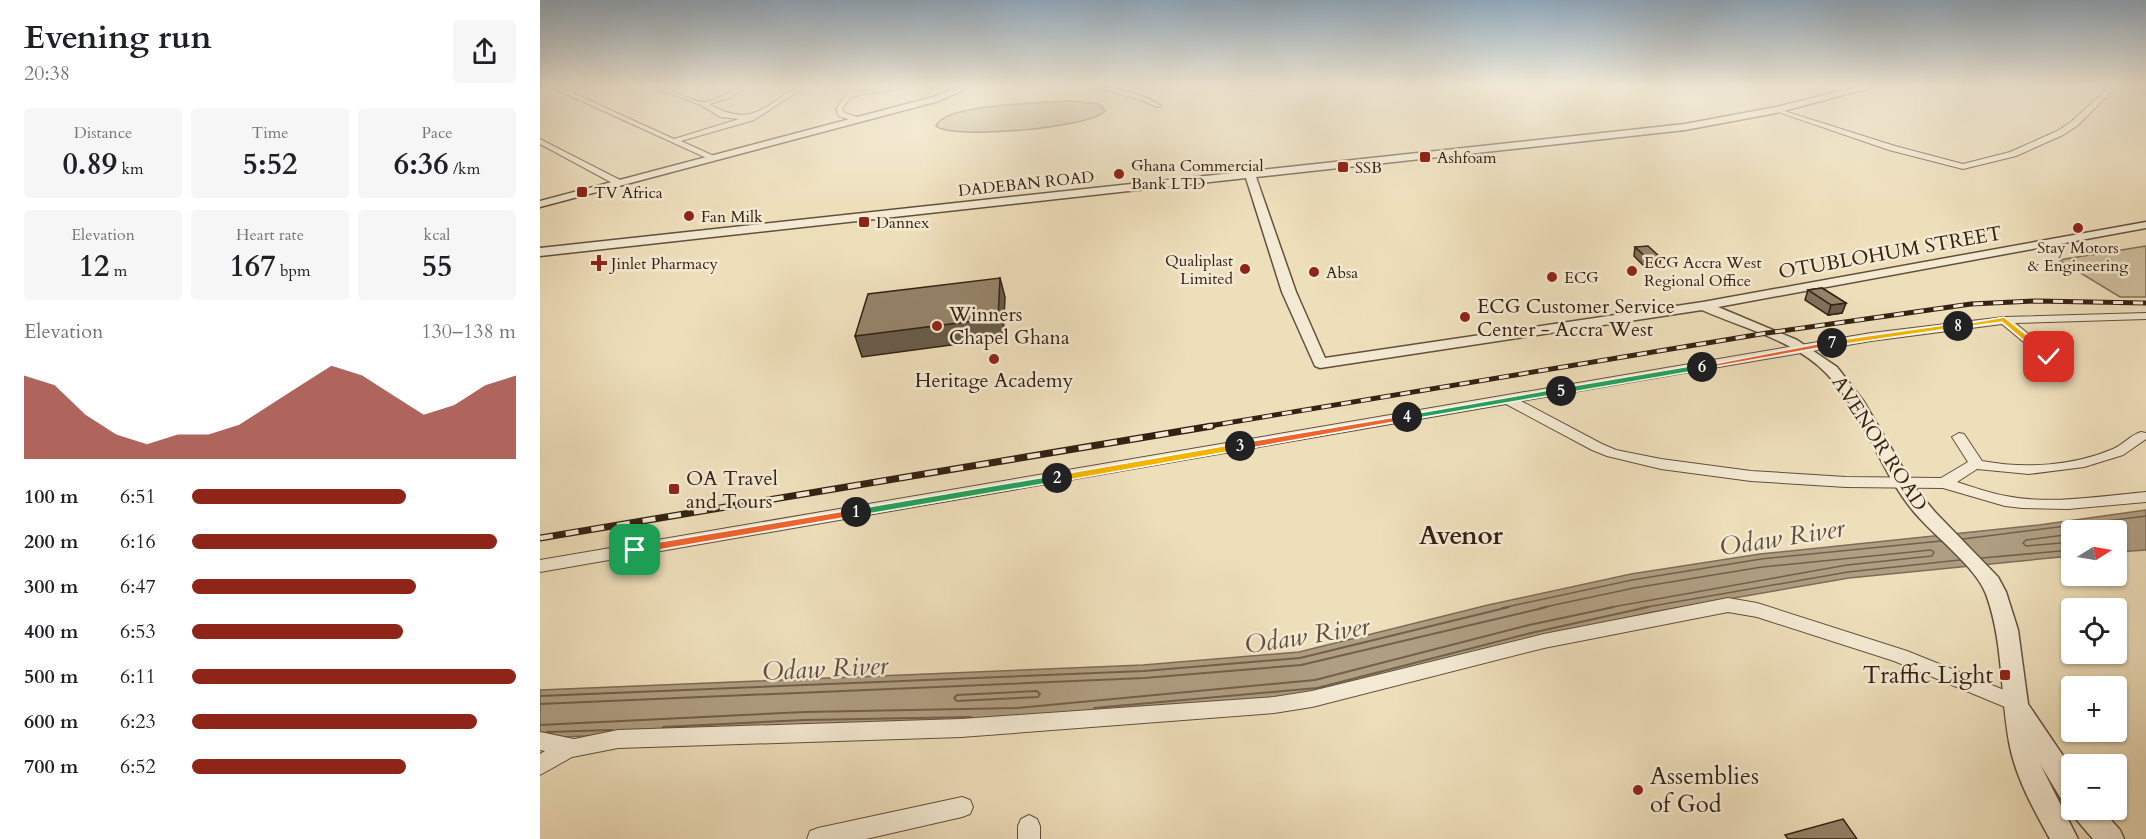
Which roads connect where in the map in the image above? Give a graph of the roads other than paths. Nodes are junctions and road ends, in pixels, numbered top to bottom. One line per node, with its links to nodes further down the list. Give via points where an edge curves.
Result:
1 (640, 126): 8 (street)
2 (724, 126): 8 (street)
3 (833, 126): 9 (street)
4 (1684, 126): 10 (street, DADEBAN ROAD)
5 (1826, 126): 6 (street, via 1938,162 1970,167 2034,147)
6 (2071, 126)
7 (540, 141): 11 (street)
8 (674, 141): 9 (street)
9 (711, 158): 11 (street)
10 (1251, 175): 14 (street, DADEBAN ROAD); 16 (street, OTUBLOHUM STREET, via 1289,292 1320,363)
11 (619, 183): 12 (street)
12 (540, 204)
13 (2144, 227): 15 (street, OTUBLOHUM STREET)
14 (540, 252)
15 (1737, 300): 16 (street, OTUBLOHUM STREET); 18 (street)
16 (1703, 306): 18 (street, AVENOR ROAD)
17 (2146, 316): 19 (street)
18 (1738, 318): 20 (street, AVENOR ROAD)
19 (2004, 320): 20 (street); 21 (street)
20 (1800, 349): 22 (street); 26 (street, AVENOR ROAD, via 1825,363 1845,386)
21 (2049, 357)
22 (1508, 400): 26 (street, via 1597,447 1661,464 1750,476); 29 (street)
23 (1959, 436): 25 (street)
24 (2141, 436): 25 (street, via 2120,452 2075,463 2000,470)
25 (1976, 465): 27 (street)
26 (1903, 482): 27 (street); 30 (street, AVENOR ROAD, via 1995,591 2008,636)
27 (1944, 483): 28 (street, via 2022,503 2068,504)
28 (2146, 497)
29 (540, 566)
30 (2017, 704): 32 (street, via 1900,656 1757,610 1728,605 1544,641 1321,697 1274,705 961,728 618,739); 34 (street, AVENOR ROAD); 38 (street, AVENOR ROAD, via 2023,749 2036,785)
31 (540, 741): 32 (street)
32 (572, 747): 33 (street)
33 (540, 766)
34 (2061, 775)
35 (962, 807): 37 (street)
36 (2094, 820): 39 (street)
37 (818, 839)
38 (2064, 839)
39 (2110, 839)

